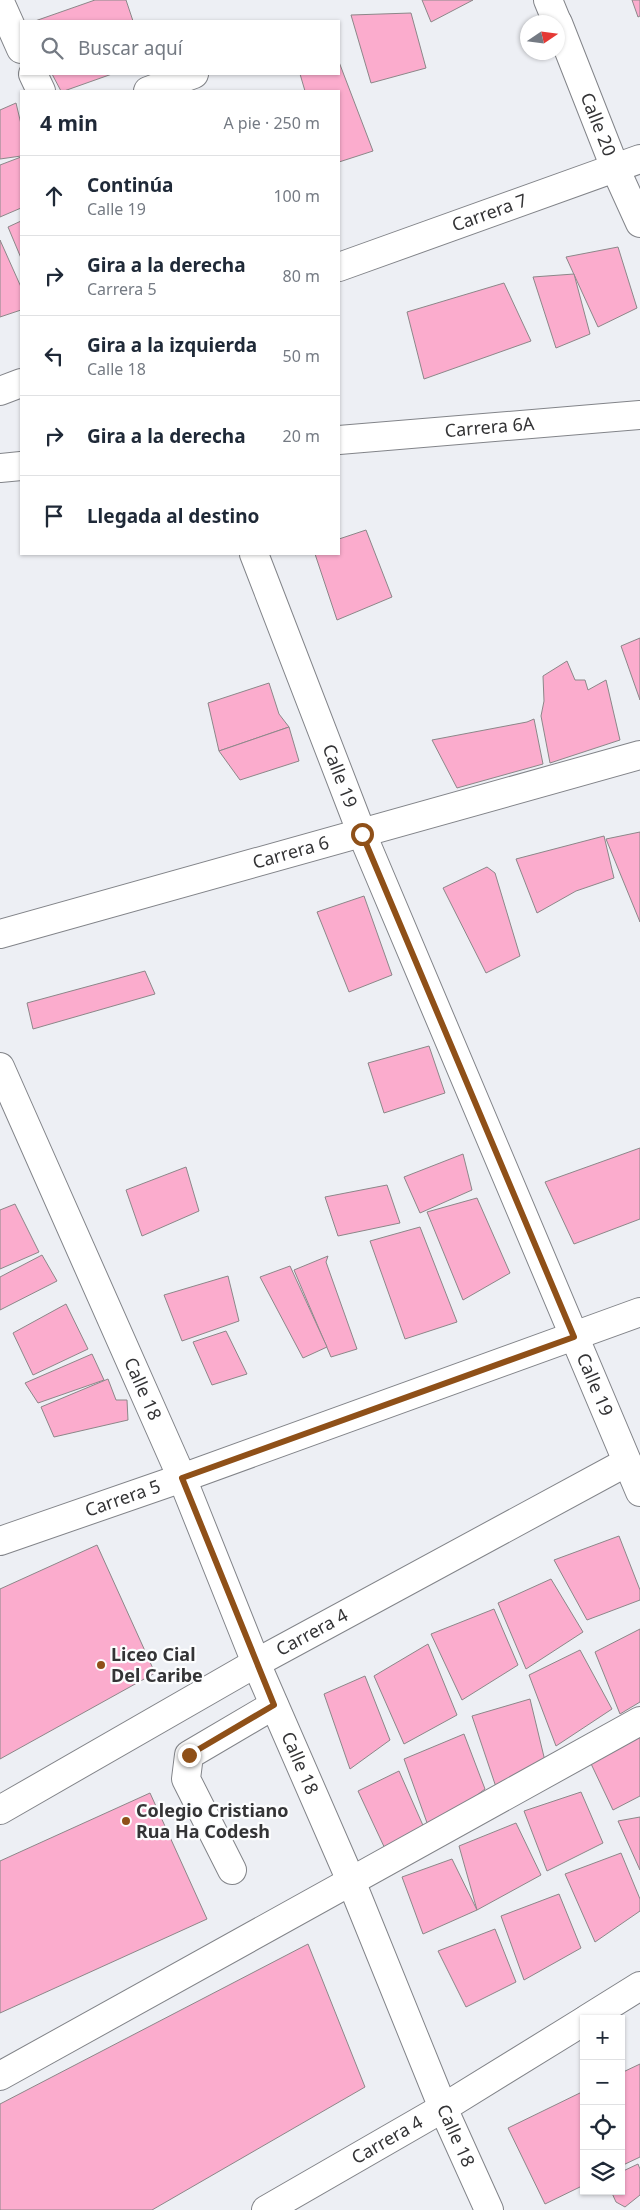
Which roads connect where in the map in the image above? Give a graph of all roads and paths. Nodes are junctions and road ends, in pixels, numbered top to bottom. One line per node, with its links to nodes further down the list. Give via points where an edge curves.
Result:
1 (548, 0): 3 (street, Calle 20)
2 (0, 2): 5 (street)
3 (554, 15)
4 (565, 39): 10 (street, Calle 20)
5 (20, 47)
6 (33, 75): 8 (street)
7 (191, 75): 9 (street)
8 (41, 90)
9 (151, 90)
10 (628, 163): 11 (street, Calle 20); 12 (street, Carrera 7)
11 (640, 223)
12 (340, 267)
13 (20, 383): 14 (street)
14 (0, 391)
15 (640, 414): 16 (street, Carrera 6A)
16 (340, 440)
17 (20, 466): 18 (street)
18 (0, 468)
19 (254, 555): 21 (street, Calle 19)
20 (640, 755): 21 (street, Carrera 6)
21 (362, 834): 22 (street, Carrera 6); 25 (street, Calle 19)
22 (0, 934)
23 (0, 1068): 27 (street, Calle 18)
24 (640, 1312): 25 (street, Carrera 5)
25 (574, 1337): 26 (street, Calle 19); 27 (street, Carrera 5)
26 (627, 1462): 28 (street, Calle 19); 30 (street, Carrera 4)
27 (182, 1478): 29 (street, Carrera 5); 30 (street, Calle 18)
28 (640, 1492)
29 (0, 1541)
30 (256, 1663): 31 (street, Calle 18); 33 (street, Carrera 4)
31 (274, 1705): 34 (street, via 189,1755 186,1779); 35 (street, Calle 18)
32 (640, 1721): 35 (street)
33 (0, 1810)
34 (232, 1870)
35 (351, 1881): 39 (street); 40 (street, Calle 18)
36 (640, 1986): 37 (street, Carrera 4)
37 (593, 2015)
38 (580, 2023): 40 (street, Carrera 4)
39 (0, 2076)
40 (443, 2108): 41 (street, Carrera 4); 42 (street, Calle 18)
41 (266, 2210)
42 (489, 2210)

